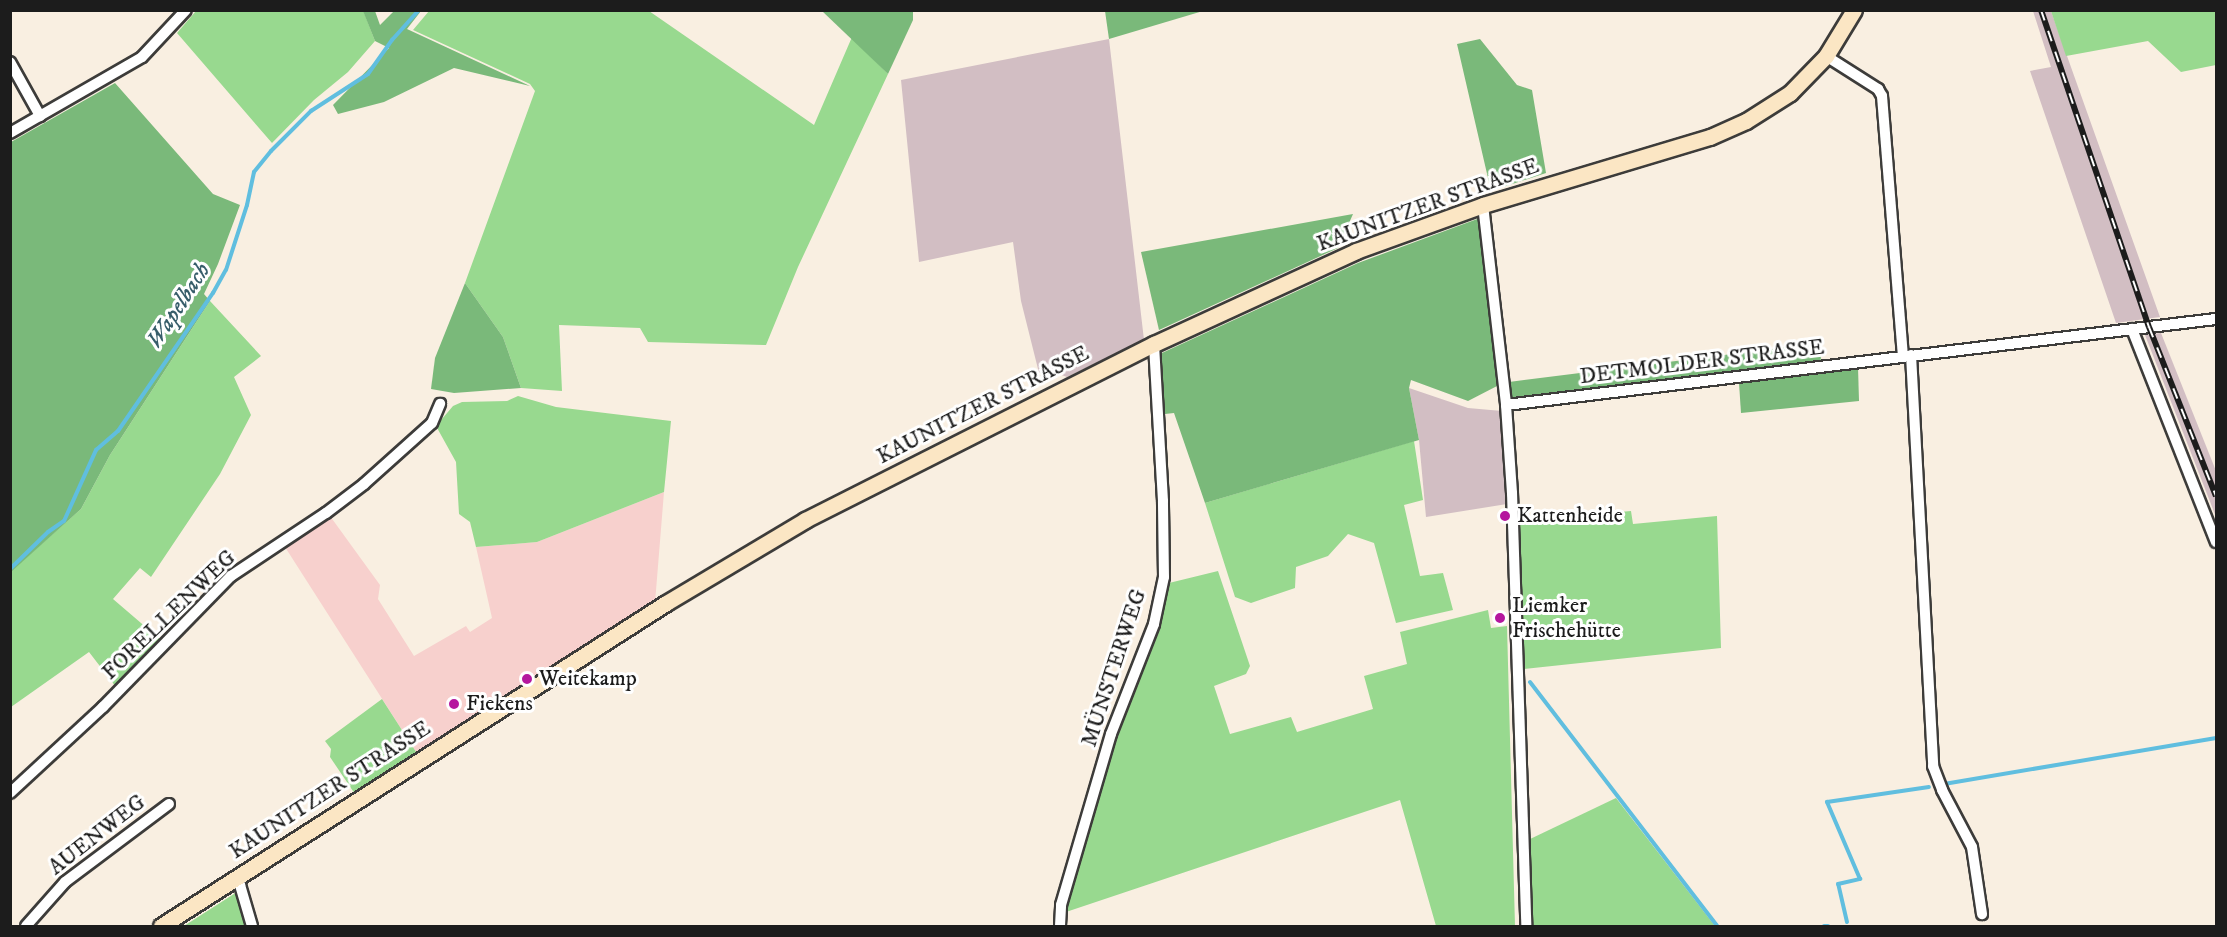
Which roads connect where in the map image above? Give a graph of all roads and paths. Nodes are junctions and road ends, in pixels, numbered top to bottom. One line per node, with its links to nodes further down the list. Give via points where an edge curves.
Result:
1 (186, 10): 5 (street, via 142,57)
2 (1854, 10): 3 (street, KAUNITZER STRASSE)
3 (1826, 56): 7 (street, KAUNITZER STRASSE, via 1790,93 1746,121 1710,136); 11 (street, via 1878,89 1882,96)
4 (10, 62): 5 (street)
5 (40, 116): 6 (street)
6 (10, 132)
7 (1483, 205): 10 (street, KAUNITZER STRASSE, via 1356,251); 13 (street)
8 (2217, 319): 9 (street, DETMOLDER STRASSE)
9 (2132, 329): 11 (street, DETMOLDER STRASSE); 14 (street)
10 (1154, 344): 17 (street, KAUNITZER STRASSE, via 805,520 666,603); 22 (street, MÜNSTERWEG, via 1164,577 1154,624 1111,734 1061,905)
11 (1907, 356): 13 (street, DETMOLDER STRASSE); 18 (street, via 1933,766 1972,847)
12 (440, 404): 15 (street, FORELLENWEG, via 432,423 364,484 231,576 103,706)
13 (1506, 405): 23 (street)
14 (2217, 542)
15 (10, 793)
16 (169, 804): 19 (street, AUENWEG, via 65,882)
17 (235, 878): 20 (street, KAUNITZER STRASSE); 21 (street)
18 (1982, 914)
19 (26, 927)
20 (161, 927)
21 (252, 927)
22 (1060, 927)
23 (1526, 927)

